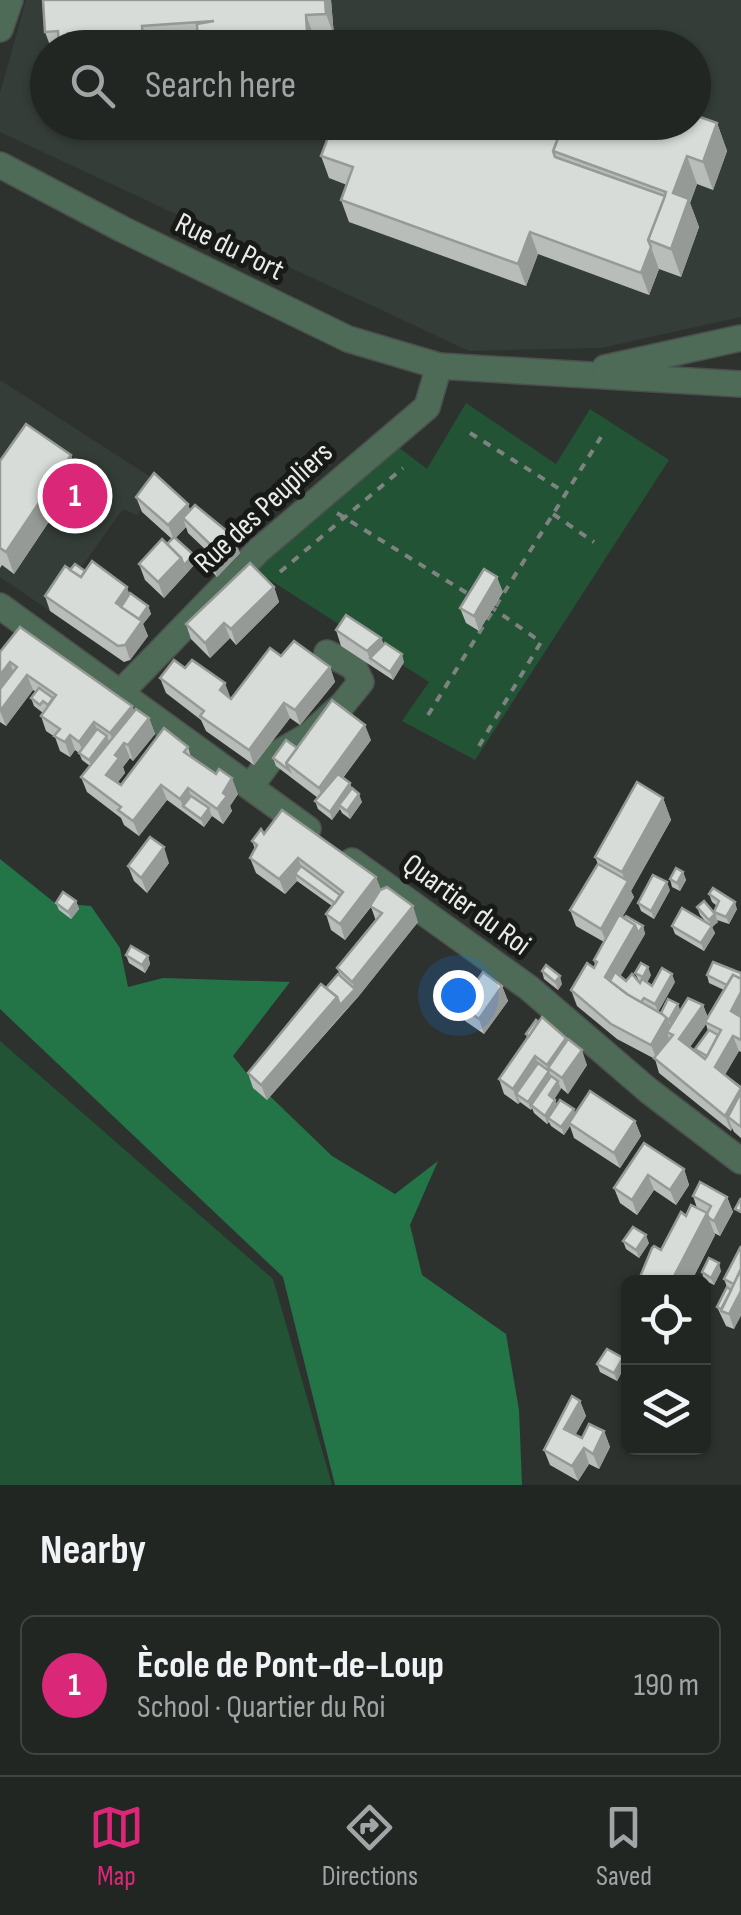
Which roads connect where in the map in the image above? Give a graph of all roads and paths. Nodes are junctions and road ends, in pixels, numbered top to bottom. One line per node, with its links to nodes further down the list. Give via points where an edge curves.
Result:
1 (10, 0): 2 (street)
2 (0, 28)
3 (0, 165): 5 (street, Rue du Port, via 348,339)
4 (741, 338): 6 (street)
5 (440, 366): 6 (street, Rue du Port); 12 (street, Rue des Peupliers, via 427,407)
6 (571, 376): 7 (street, Rue du Port)
7 (741, 384)
8 (470, 433): 11 (path)
9 (601, 438): 11 (path)
10 (403, 468): 14 (path)
11 (566, 493): 13 (path)
12 (316, 500): 14 (path); 20 (street, Rue des Peupliers)
13 (553, 514): 15 (path); 18 (path)
14 (343, 517): 16 (path); 18 (path)
15 (594, 542)
16 (280, 572)
17 (0, 606): 20 (street, Quartier du Roi)
18 (494, 610): 21 (path); 22 (path, via 541,642)
19 (327, 653): 23 (street, via 354,667 361,682 309,735 273,756)
20 (121, 692): 23 (street, Quartier du Roi)
21 (428, 716)
22 (479, 746)
23 (250, 787): 24 (street, Quartier du Roi, via 529,988)
24 (741, 1162)

